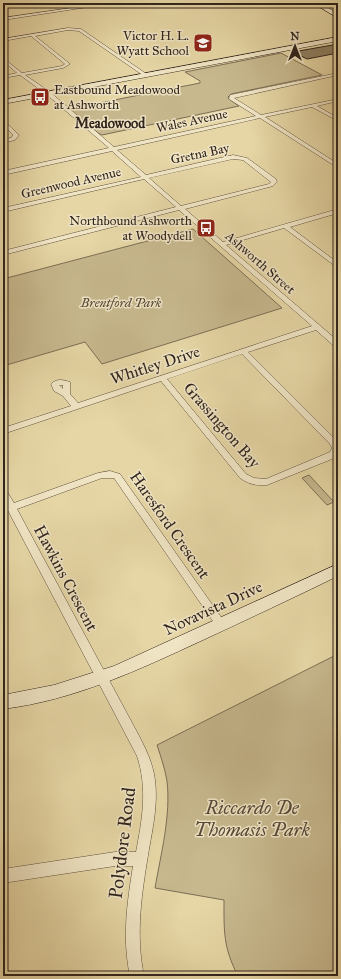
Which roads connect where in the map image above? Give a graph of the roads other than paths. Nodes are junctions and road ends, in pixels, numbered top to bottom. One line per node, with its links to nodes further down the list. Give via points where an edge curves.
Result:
1 (112, 3): 5 (street)
2 (321, 4): 3 (street); 6 (street)
3 (338, 11)
4 (26, 12): 5 (street)
5 (31, 15): 7 (street)
6 (338, 16)
7 (3, 19)
8 (32, 35): 10 (street); 12 (street, via 68,64); 14 (street, via 80,30)
9 (338, 39): 14 (street)
10 (3, 40)
11 (3, 59): 12 (street, Ashworth Street)
12 (21, 74): 15 (street); 16 (street, Ashworth Street)
13 (338, 74): 20 (street, via 232,96 232,99)
14 (146, 75): 16 (street)
15 (3, 77)
16 (48, 93): 18 (street); 24 (street, Ashworth Street)
17 (338, 100): 19 (street, Wales Avenue)
18 (3, 102)
19 (313, 106): 20 (street, Wales Avenue); 21 (street)
20 (261, 117): 24 (street, Wales Avenue); 25 (street)
21 (338, 120)
22 (3, 121): 23 (street, via 16,136)
23 (3, 141)
24 (113, 150): 26 (street, Wales Avenue); 27 (street, Ashworth Street)
25 (338, 166)
26 (3, 174)
27 (145, 177): 28 (street, Ashworth Street); 28 (street, Gretna Bay, via 233,157 245,159 274,180 272,185); 29 (street, Greenwood Avenue)
28 (180, 208): 32 (street, Ashworth Street); 33 (street)
29 (3, 210)
30 (338, 211): 31 (street)
31 (285, 226): 32 (street); 34 (street)
32 (221, 244): 35 (street, Ashworth Street)
33 (3, 253)
34 (338, 266)
35 (317, 327): 36 (street, Ashworth Street); 37 (street, Whitley Drive)
36 (338, 345)
37 (243, 351): 38 (street, Whitley Drive); 38 (street, Grassington Bay, via 331,440 336,448 333,454 267,482 249,480)
38 (162, 378): 40 (street, Whitley Drive)
39 (66, 394): 40 (street)
40 (76, 406): 41 (street, Whitley Drive)
41 (3, 431)
42 (3, 492): 43 (street, Hawkins Crescent)
43 (11, 508): 45 (street, Haresford Crescent, via 100,475 117,476); 46 (street, Hawkins Crescent)
44 (338, 570): 45 (street, Novavista Drive)
45 (221, 624): 46 (street, Novavista Drive)
46 (102, 678): 47 (street, Novavista Drive, via 56,693); 48 (street, Polydore Road, via 137,744 148,773 149,813)
47 (3, 702)
48 (141, 859): 49 (street, via 115,859); 50 (street, Polydore Road, via 133,919)
49 (3, 876)
50 (137, 976)

